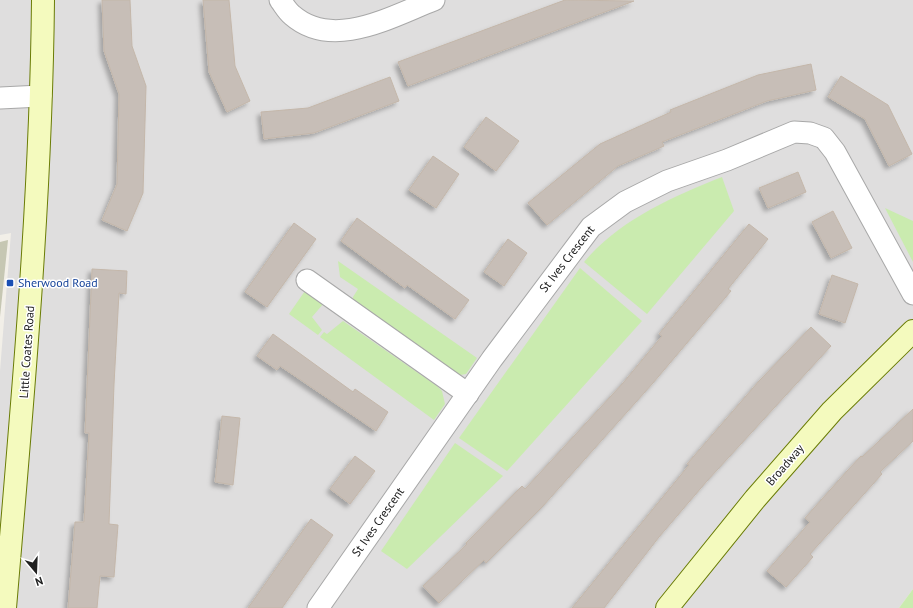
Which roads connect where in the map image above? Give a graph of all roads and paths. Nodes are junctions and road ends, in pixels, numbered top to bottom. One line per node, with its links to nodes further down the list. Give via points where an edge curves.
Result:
1 (43, 0): 4 (main road, Little Coates Road)
2 (280, 0): 3 (street, via 291,14 308,26 334,31 360,28)
3 (434, 0)
4 (42, 96): 5 (street); 10 (main road, Little Coates Road, via 28,348)
5 (0, 98)
6 (307, 280): 9 (street)
7 (913, 294): 9 (street, St Ives Crescent, via 835,152 824,138 810,133 794,132 667,182 625,202 591,227)
8 (913, 332): 13 (main road, Broadway, via 832,411 755,499)
9 (468, 394): 12 (street, St Ives Crescent)
10 (4, 568): 11 (main road, Little Coates Road)
11 (5, 608)
12 (318, 608)
13 (667, 608)

